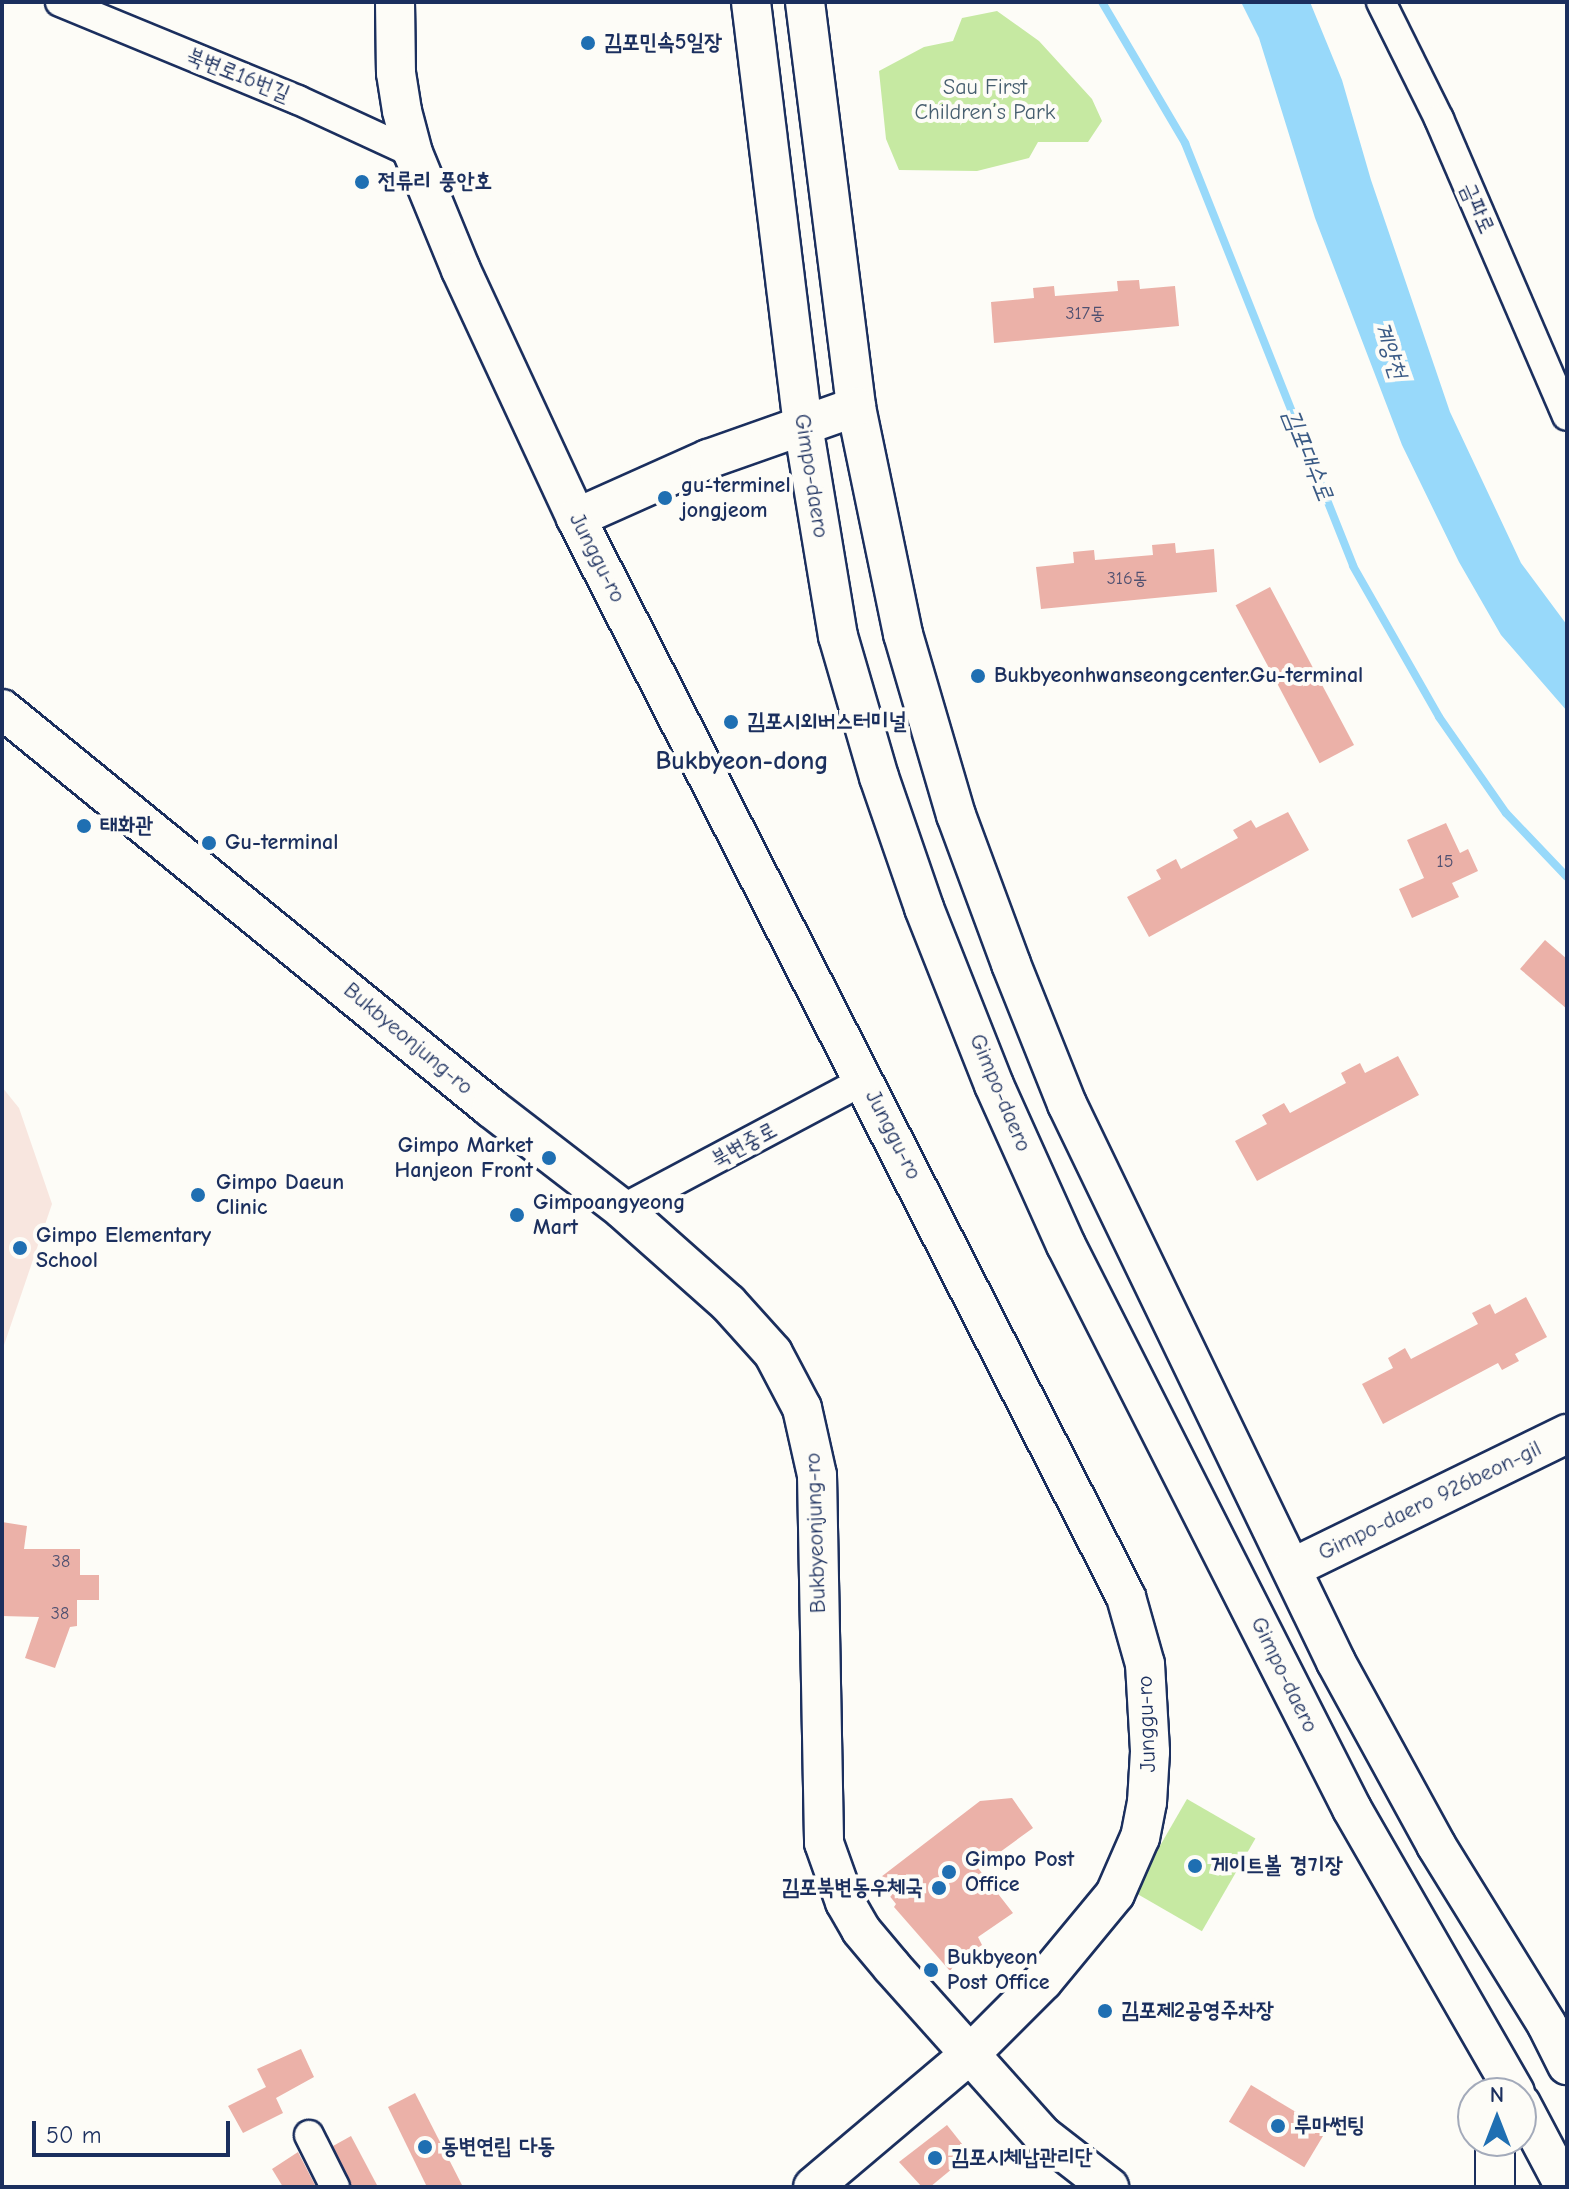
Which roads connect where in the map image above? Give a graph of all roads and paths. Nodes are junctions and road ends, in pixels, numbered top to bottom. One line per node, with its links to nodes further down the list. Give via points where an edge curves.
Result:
1 (60, 2): 6 (street, 북변로16번길)
2 (395, 2): 6 (street, Junggu-ro, via 396,73)
3 (751, 2): 9 (street, Gimpo-daero)
4 (805, 2): 7 (street)
5 (1381, 2): 8 (street, 금파로, via 1439,119)
6 (413, 153): 10 (street, Junggu-ro)
7 (856, 407): 9 (street); 15 (street, via 903,634 956,815 1005,949 1067,1104)
8 (1567, 416)
9 (803, 425): 10 (street, via 708,459); 16 (street, Gimpo-daero, via 838,636 924,908 994,1085 1066,1245 1295,1699)
10 (576, 518): 12 (street, Junggu-ro)
11 (2, 709): 13 (street, Bukbyeonjung-ro)
12 (865, 1080): 13 (street, 북변중로); 17 (street, Junggu-ro, via 1126,1597 1147,1679 1147,1802 1127,1869 1096,1920)
13 (622, 1209): 17 (street, Bukbyeonjung-ro, via 756,1331 802,1408 817,1475 824,1843 861,1930)
14 (1567, 1434): 15 (street, Gimpo-daero 926beon-gil)
15 (1292, 1568): 18 (street, via 1336,1662 1436,1845)
16 (1477, 2026): 19 (street); 20 (street, Gimpo-daero)
17 (969, 2055): 25 (street, Junggu-ro); 26 (street, Bukbyeonjung-ro, via 1042,2135)
18 (1567, 2065)
19 (1487, 2077)
20 (1506, 2077)
21 (1537, 2134): 28 (street)
22 (309, 2135): 24 (street)
23 (1495, 2157): 27 (street)
24 (335, 2187)
25 (813, 2187)
26 (1109, 2187)
27 (1495, 2187)
28 (1565, 2187)

